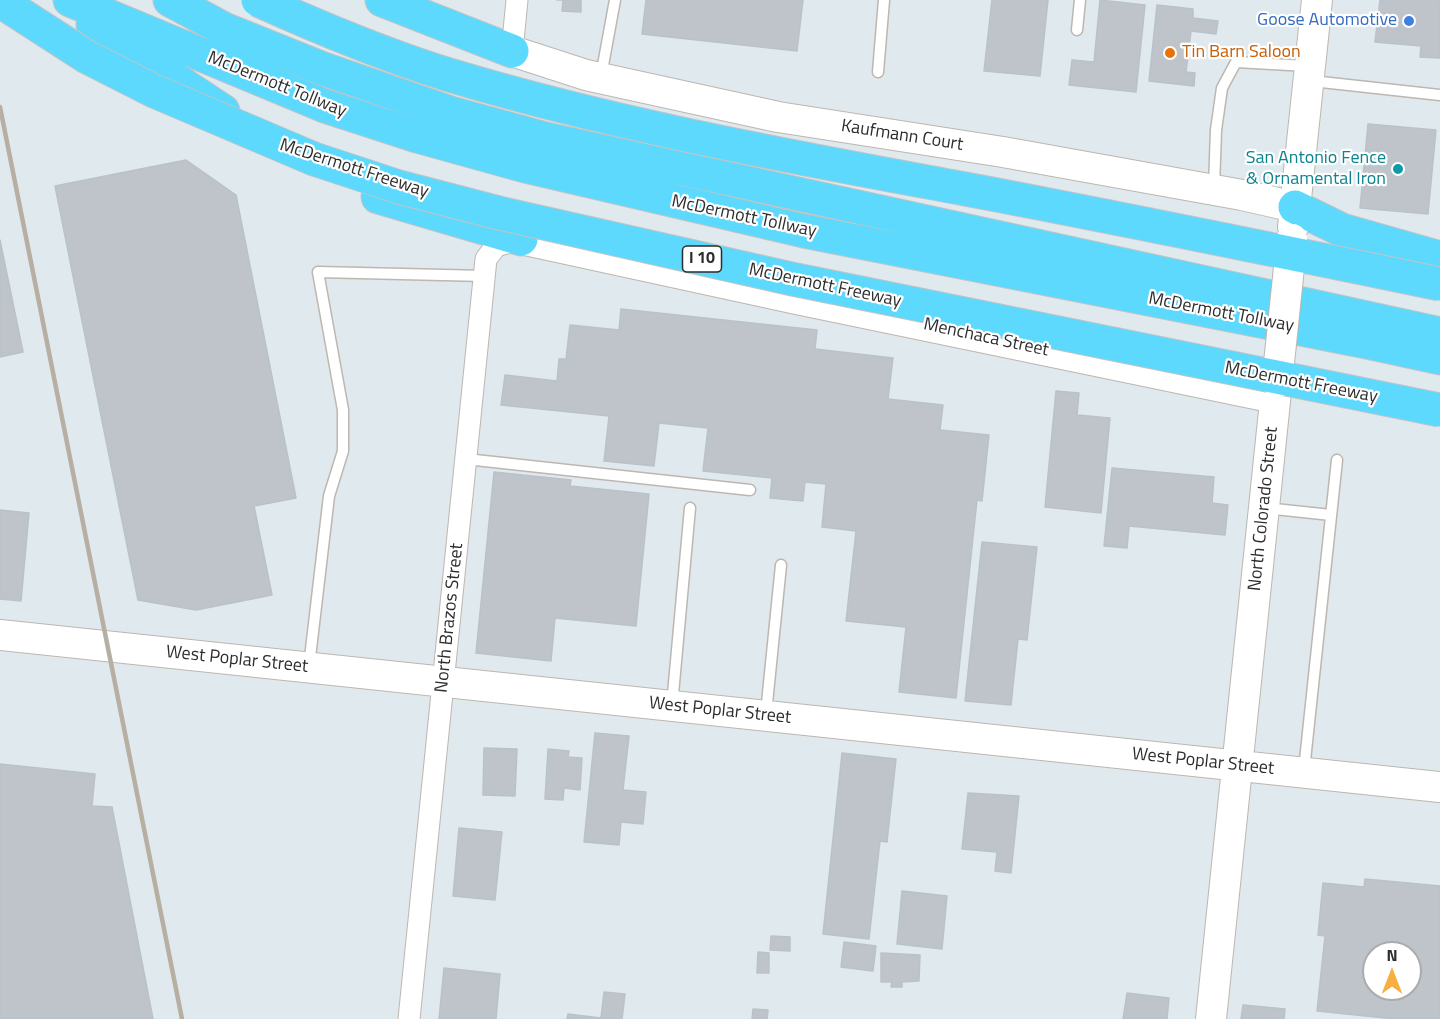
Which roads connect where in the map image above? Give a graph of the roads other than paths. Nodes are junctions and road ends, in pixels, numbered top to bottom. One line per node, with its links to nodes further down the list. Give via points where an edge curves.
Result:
1 (57, 0): 20 (highway, via 289,153 380,198)
2 (70, 0): 25 (highway, McDermott Tollway, via 325,106 525,166 804,231)
3 (170, 0): 24 (highway, McDermott Tollway, via 224,29 321,68 454,114 542,138)
4 (258, 0): 23 (highway, bridge, via 382,52 585,111)
5 (382, 0): 13 (highway)
6 (517, 0): 13 (street)
7 (615, 0): 16 (lane)
8 (884, 0): 14 (lane)
9 (1080, 0): 12 (lane)
10 (1317, 0): 15 (main road, North Colorado Street)
11 (0, 1): 27 (highway, McDermott Freeway / I 10, bridge, via 87,57 154,91 314,159 399,187 792,279)
12 (1077, 30)
13 (512, 51): 16 (main road, Kaufmann Court)
14 (878, 72)
15 (1309, 73): 17 (lane); 18 (lane, via 1236,62 1222,88); 19 (main road, North Colorado Street)
16 (601, 79): 18 (main road, Kaufmann Court, via 778,117)
17 (1440, 95)
18 (1214, 190): 19 (main road, Kaufmann Court)
19 (1295, 207): 21 (highway, via 1342,230); 26 (main road, North Colorado Street, bridge)
20 (521, 238): 22 (street, North Brazos Street, via 496,246 486,259); 26 (main road, Menchaca Street, via 797,299)
21 (1440, 258)
22 (485, 276): 28 (street, North Brazos Street); 36 (lane, via 318,272 343,410 343,451 329,496)
23 (1440, 284)
24 (1440, 334)
25 (1440, 358)
26 (1276, 390): 31 (main road, North Colorado Street)
27 (1440, 410)
28 (466, 459): 30 (lane); 37 (street, North Brazos Street)
29 (1336, 460): 33 (lane)
30 (750, 490)
31 (1264, 507): 33 (lane); 40 (main road, North Colorado Street)
32 (690, 508): 38 (lane)
33 (1331, 515): 41 (lane)
34 (781, 565): 39 (lane)
35 (0, 635): 36 (main road, West Poplar Street)
36 (309, 668): 37 (main road, West Poplar Street)
37 (444, 683): 38 (main road, West Poplar Street); 43 (street, North Brazos Street)
38 (672, 706): 39 (main road, West Poplar Street)
39 (765, 716): 40 (main road, West Poplar Street)
40 (1237, 765): 41 (main road, West Poplar Street); 44 (main road, North Colorado Street)
41 (1304, 772): 42 (main road, West Poplar Street)
42 (1440, 787)
43 (409, 1019)
44 (1211, 1019)

